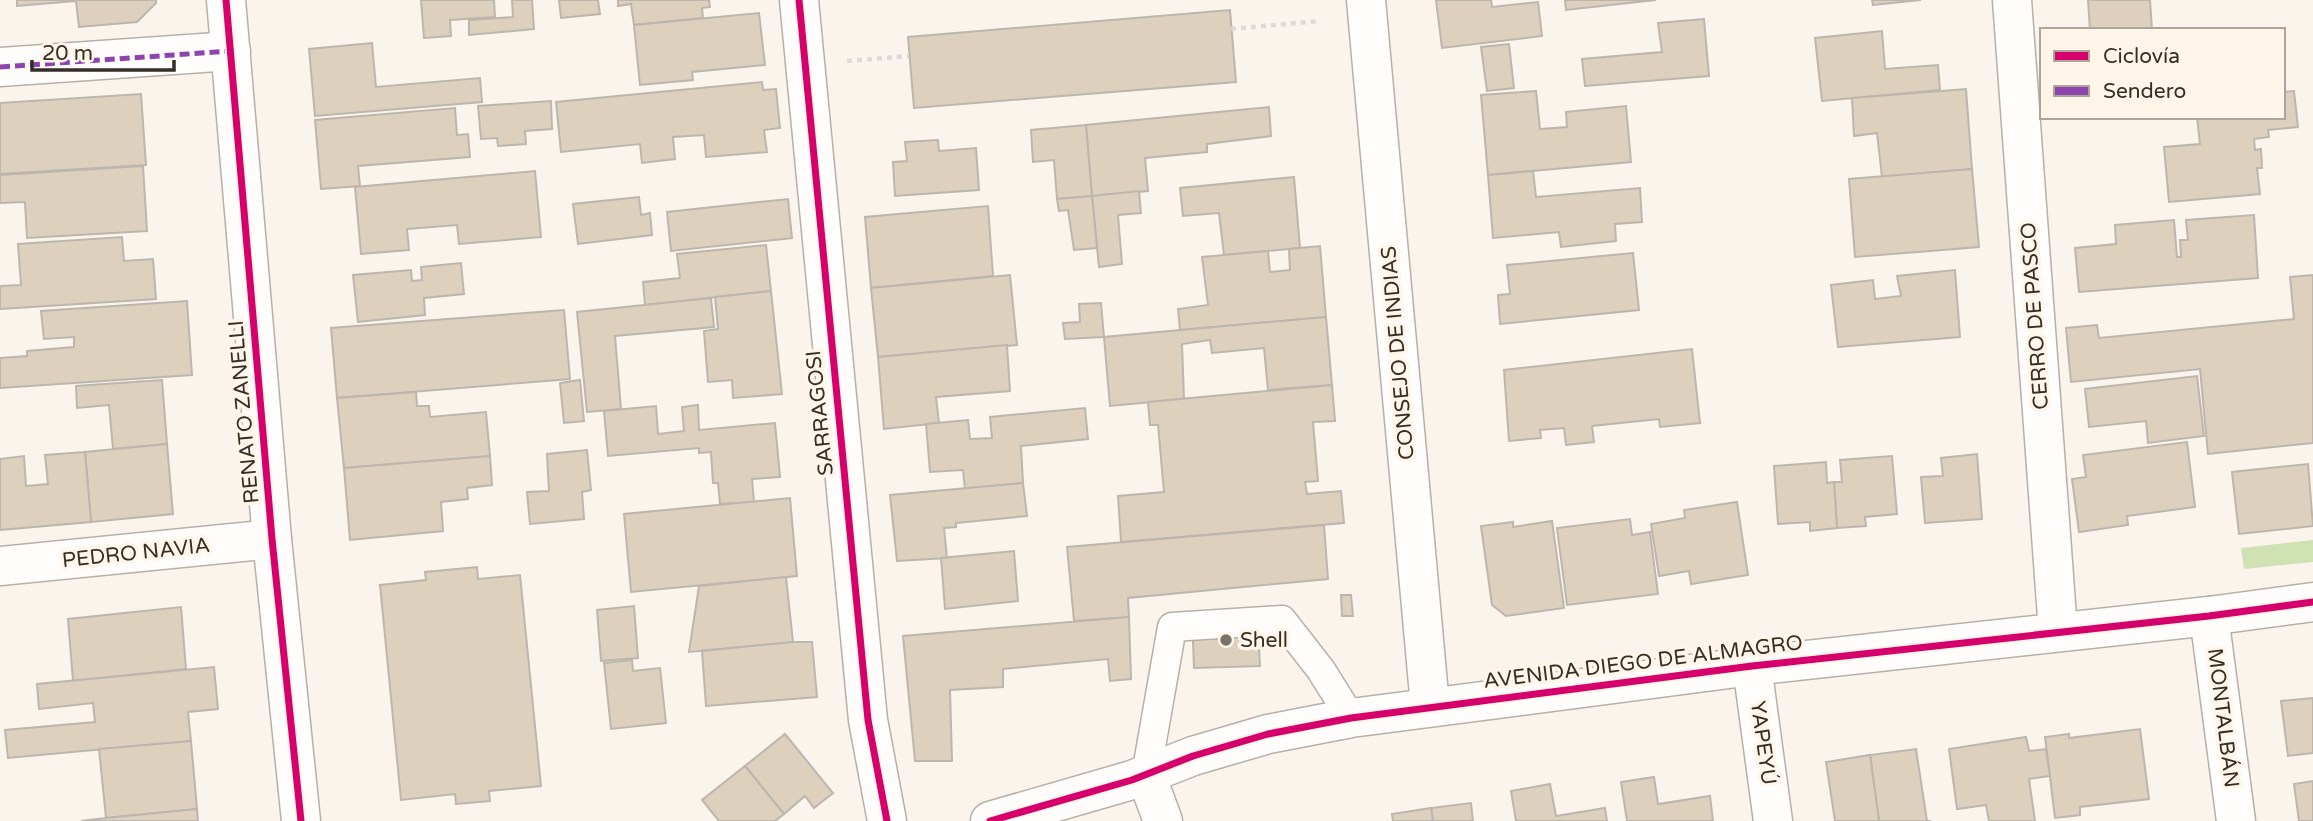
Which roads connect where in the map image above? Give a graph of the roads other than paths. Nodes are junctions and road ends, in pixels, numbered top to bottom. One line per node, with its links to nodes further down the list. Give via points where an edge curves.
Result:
1 (226, 0): 5 (street, RENATO ZANELLI)
2 (799, 0): 17 (street, SARRAGOSI, via 868,720)
3 (1366, 0): 13 (street, CONSEJO DE INDIAS)
4 (2012, 0): 11 (street, CERRO DE PASCO)
5 (231, 51): 6 (street); 7 (street, RENATO ZANELLI)
6 (0, 67)
7 (272, 539): 8 (street, PEDRO NAVIA); 16 (street, RENATO ZANELLI)
8 (0, 566)
9 (2313, 602): 10 (street, AVENIDA DIEGO DE ALMAGRO)
10 (2209, 616): 11 (street, AVENIDA DIEGO DE ALMAGRO); 22 (street, MONTALBÁN)
11 (2058, 631): 12 (street, AVENIDA DIEGO DE ALMAGRO)
12 (1752, 666): 13 (street, AVENIDA DIEGO DE ALMAGRO); 21 (street, YAPEYÚ)
13 (1430, 706): 14 (street, AVENIDA DIEGO DE ALMAGRO)
14 (1351, 718): 15 (street, AVENIDA DIEGO DE ALMAGRO, via 1255,738); 15 (lane, via 1282,620 1172,628)
15 (1139, 778): 18 (street, AVENIDA DIEGO DE ALMAGRO); 19 (street, AVENIDA DIEGO DE ALMAGRO); 20 (street)
16 (300, 821)
17 (887, 821)
18 (990, 821)
19 (1071, 821)
20 (1163, 821)
21 (1773, 821)
22 (2236, 821)

